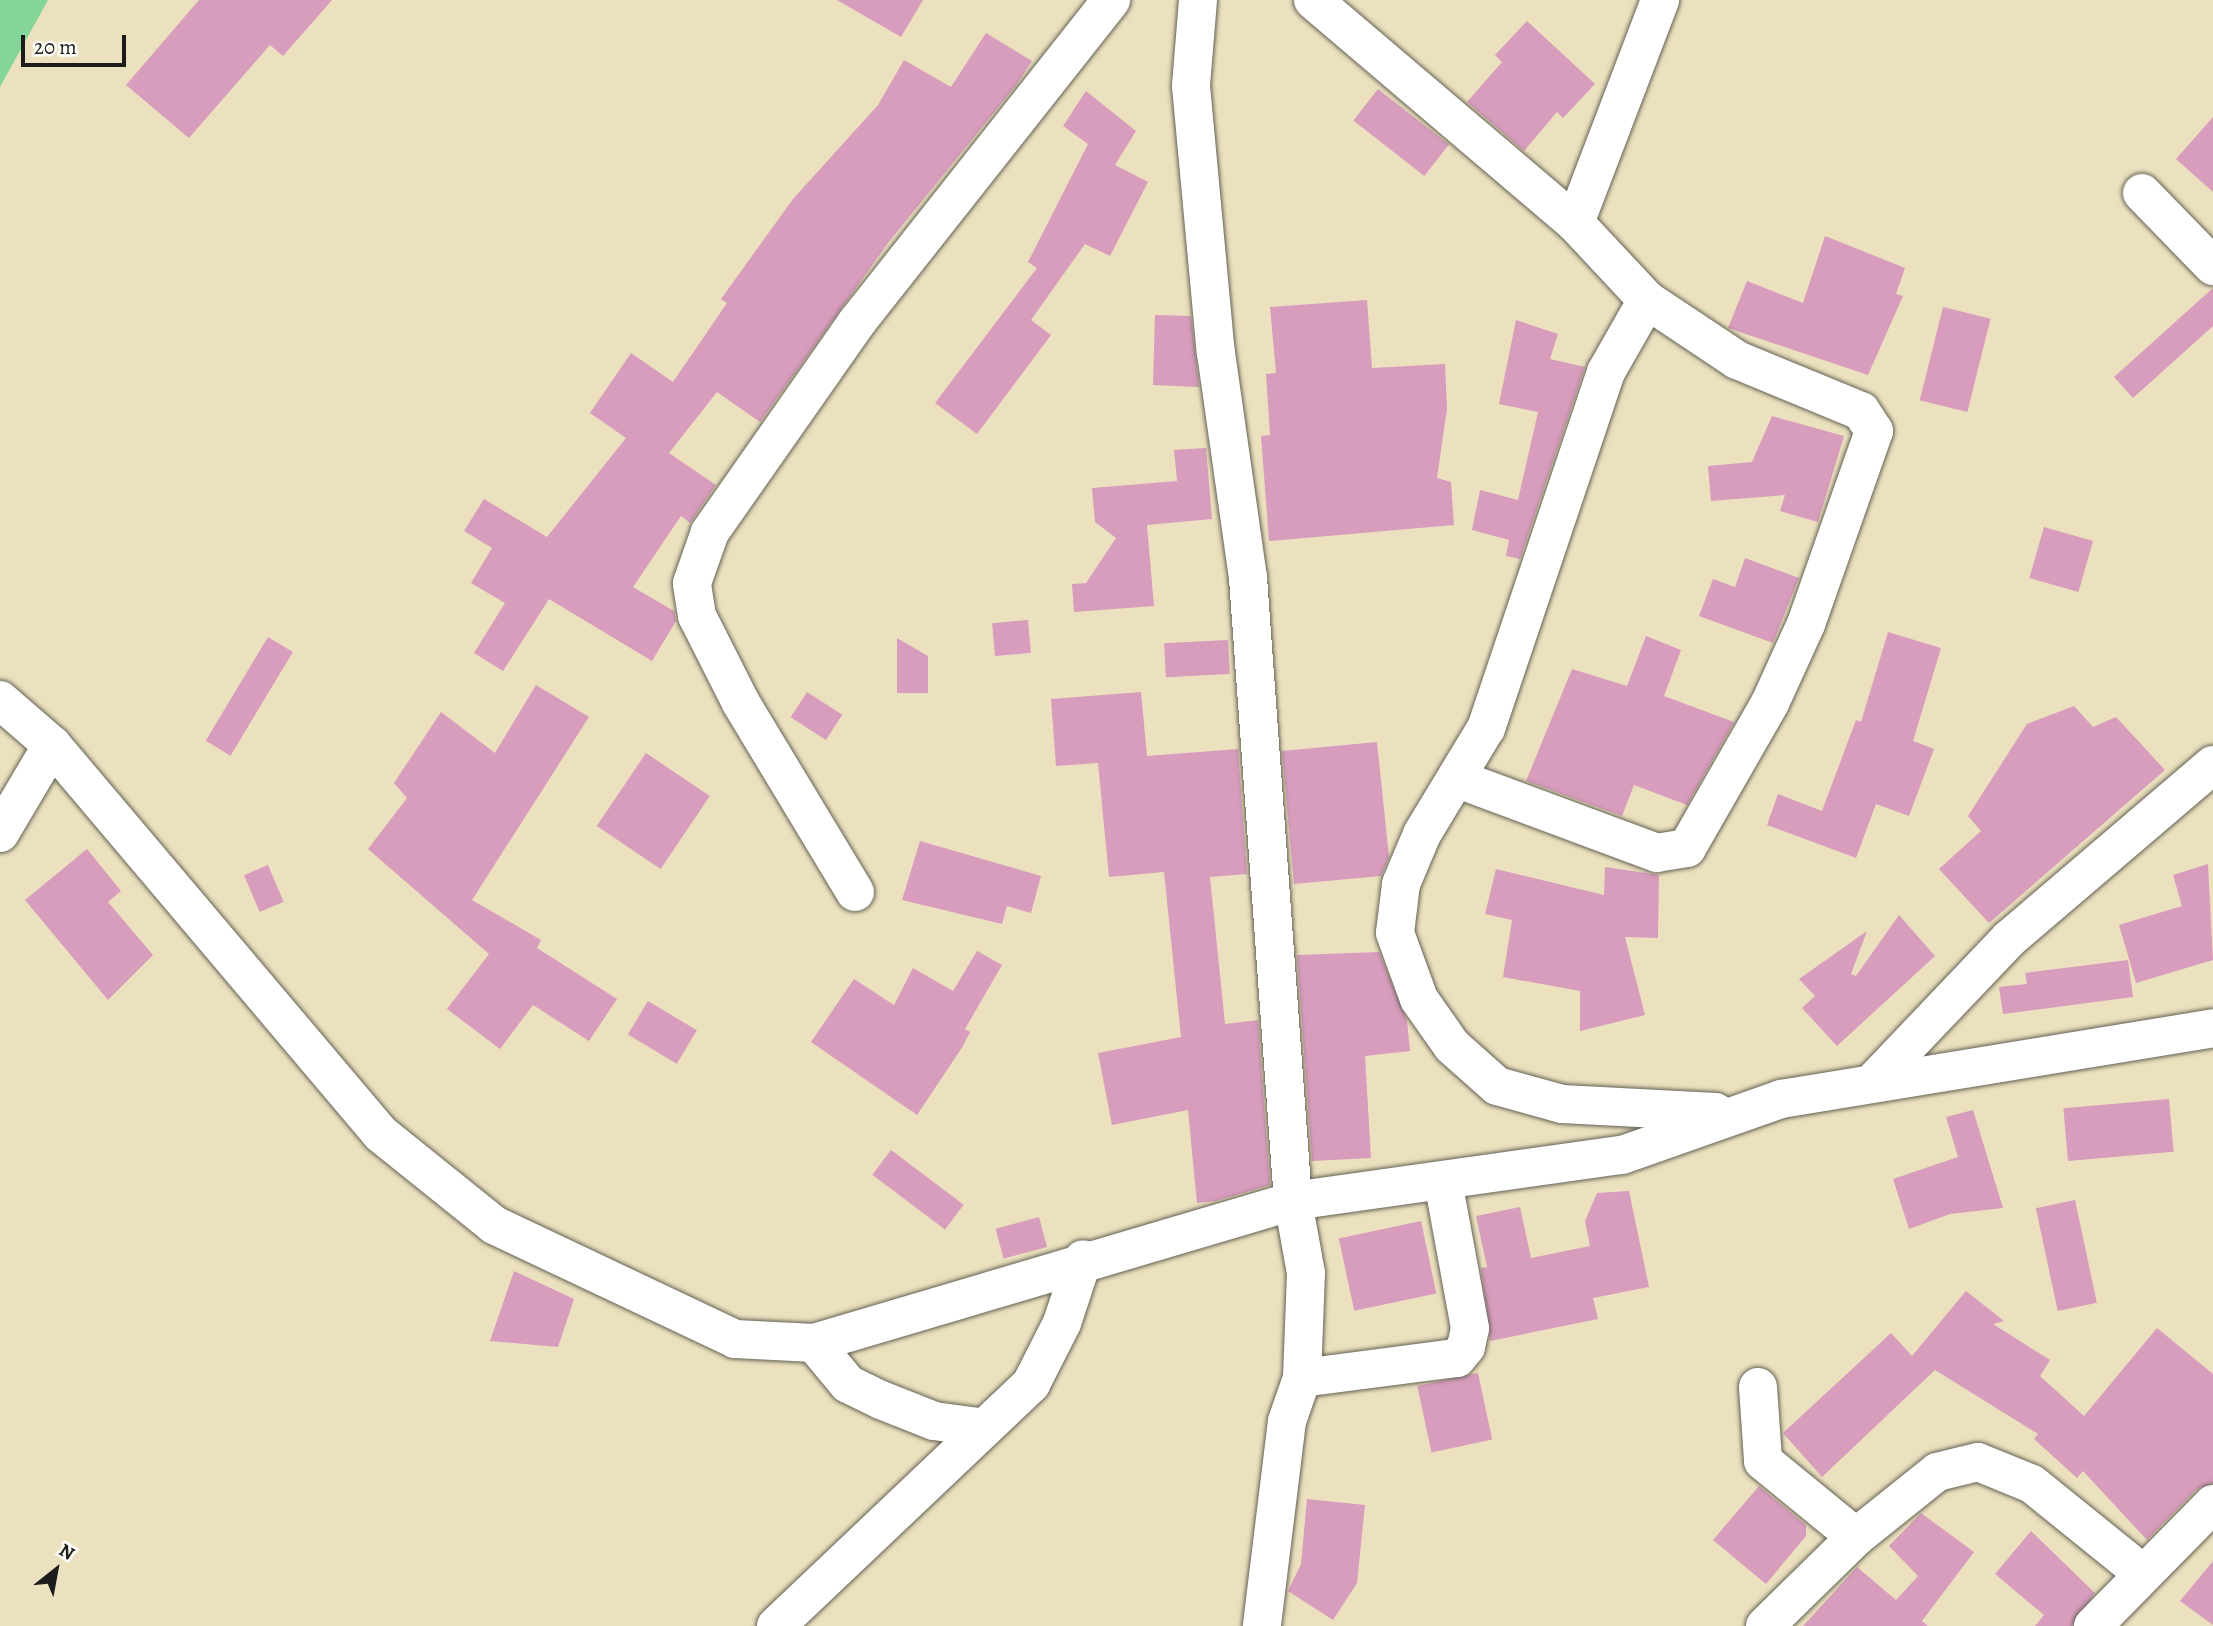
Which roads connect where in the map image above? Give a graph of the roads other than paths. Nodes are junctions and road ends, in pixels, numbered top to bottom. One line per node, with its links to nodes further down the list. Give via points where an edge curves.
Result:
1 (1111, 0): 14 (street, via 857,322 710,532 692,583 697,616 741,703)
2 (1198, 0): 19 (street, via 1191,86 1217,366 1248,578)
3 (1313, 0): 6 (street)
4 (1660, 0): 6 (street)
5 (2141, 193): 7 (street)
6 (1574, 223): 8 (street)
7 (2213, 266)
8 (1647, 300): 12 (street, via 1606,372 1486,728); 12 (street, via 1737,360 1861,411 1874,432 1806,624 1700,834 1676,854 1558,820)
9 (0, 700): 10 (street)
10 (52, 745): 13 (street); 21 (street, via 381,1135 494,1226 735,1339)
11 (2213, 765): 16 (street, via 2009,939)
12 (1458, 779): 17 (street, via 1401,884 1395,933 1419,999 1452,1046 1497,1086 1562,1104)
13 (0, 833)
14 (855, 892)
15 (2213, 1028): 16 (street)
16 (1872, 1083): 17 (street)
17 (1732, 1113): 18 (street, via 1622,1155)
18 (1443, 1181): 19 (street); 22 (street, via 1470,1328 1466,1347 1457,1358)
19 (1293, 1201): 20 (street); 22 (street, via 1306,1273)
20 (1083, 1259): 21 (street); 24 (street, via 1062,1323 1031,1384)
21 (814, 1343): 24 (street, via 848,1384 934,1421)
22 (1302, 1378): 29 (street, via 1287,1421)
23 (1758, 1387): 26 (street, via 1763,1461)
24 (985, 1428): 28 (street)
25 (2213, 1504): 27 (street)
26 (1856, 1536): 27 (street, via 1937,1472 1978,1462 2032,1484); 30 (street)
27 (2141, 1572): 31 (street)
28 (776, 1626)
29 (1262, 1626)
30 (1765, 1626)
31 (2093, 1626)

